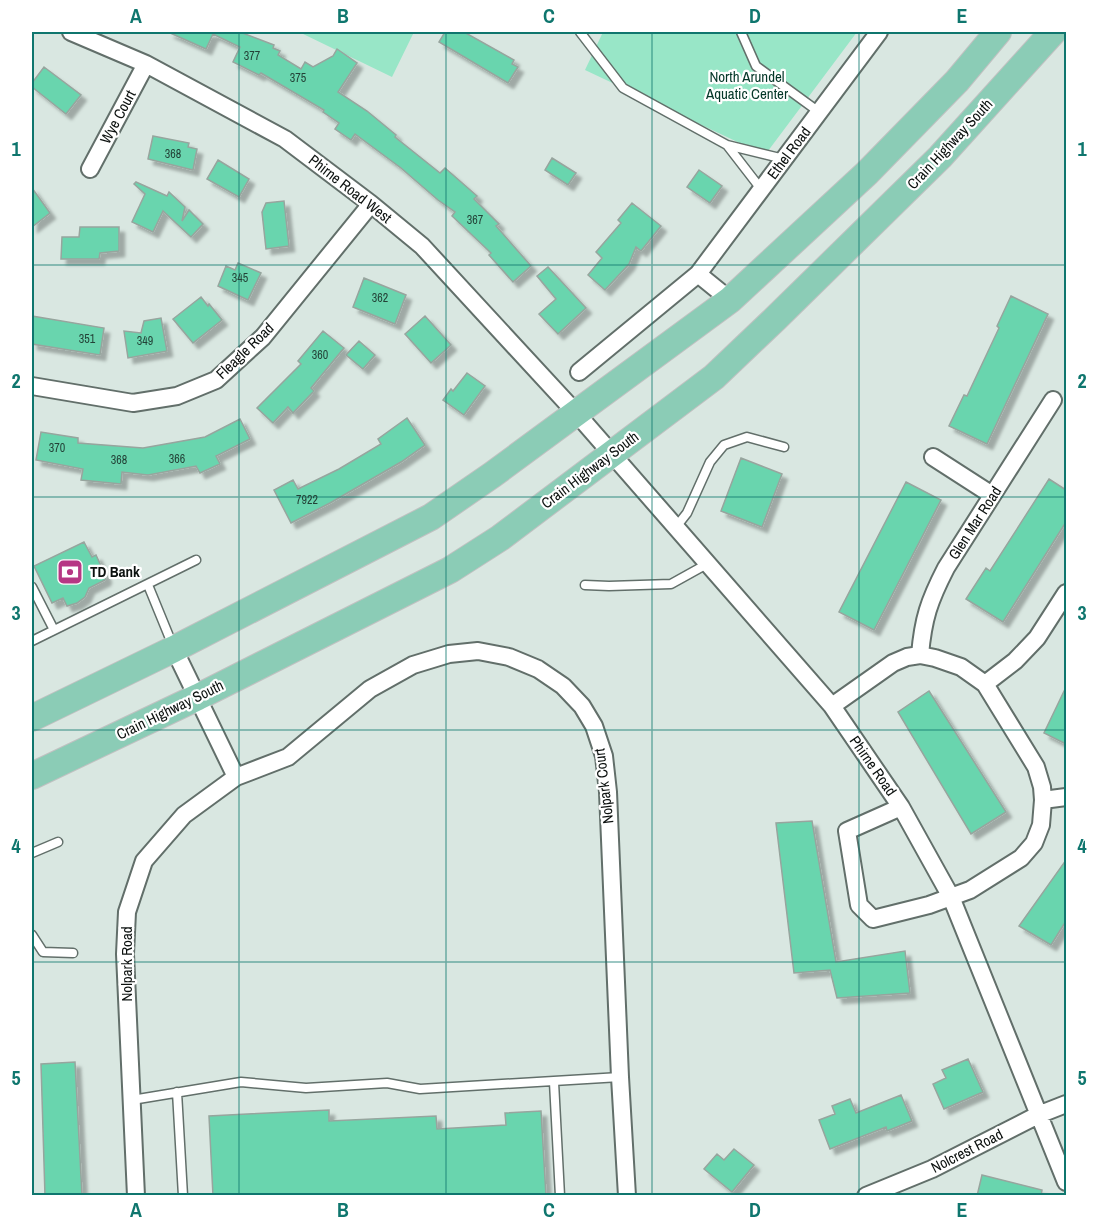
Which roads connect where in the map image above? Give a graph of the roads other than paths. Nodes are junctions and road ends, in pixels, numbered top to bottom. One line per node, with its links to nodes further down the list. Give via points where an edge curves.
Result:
1 (71, 32): 7 (street, Phirne Road West)
2 (580, 32): 9 (lane, via 623,88)
3 (741, 32): 8 (lane, via 756,66)
4 (879, 32): 8 (street, Ethel Road)
5 (998, 32): 15 (main road, via 957,81 867,173)
6 (1053, 32): 21 (main road, Crain Highway South, via 940,157 776,318 714,377)
7 (146, 64): 11 (street, Wye Court); 13 (street, Phirne Road West, via 285,139)
8 (819, 112): 10 (street, Ethel Road)
9 (727, 145): 10 (lane); 12 (lane)
10 (784, 159): 12 (street, Ethel Road)
11 (90, 169)
12 (761, 189): 14 (street, Ethel Road)
13 (371, 204): 17 (street, Fleagle Road, via 263,337 216,381 177,396 133,402); 19 (street, Phirne Road West, via 422,246)
14 (698, 274): 15 (street); 16 (street, Ethel Road)
15 (730, 300): 19 (main road)
16 (579, 372)
17 (32, 386)
18 (1053, 400): 23 (street, Glen Mar Road)
19 (577, 414): 21 (street, Phirne Road); 33 (main road, via 431,517)
20 (784, 447): 24 (lane, via 747,437 724,445 710,462)
21 (611, 454): 24 (street, Phirne Road); 36 (main road, Crain Highway South, via 500,538 450,570)
22 (933, 457): 23 (street)
23 (992, 495): 34 (street, Glen Mar Road, via 931,597 922,624)
24 (676, 528): 26 (street, Phirne Road)
25 (196, 560): 27 (lane)
26 (708, 564): 28 (lane, via 671,584); 37 (street, Phirne Road)
27 (148, 585): 31 (lane); 33 (lane)
28 (585, 585)
29 (32, 587): 31 (lane)
30 (1066, 593): 35 (street, via 1037,638 1015,662)
31 (54, 630): 32 (lane)
32 (32, 641)
33 (174, 649): 36 (street); 38 (main road)
34 (920, 655): 35 (street, via 961,667); 37 (street, via 894,663)
35 (985, 684): 42 (street, via 1036,767)
36 (198, 697): 39 (main road, Crain Highway South); 40 (street)
37 (832, 706): 43 (street, Phirne Road)
38 (32, 718)
39 (32, 776)
40 (236, 777): 49 (street, Nolpark Court, via 288,757 370,689 413,665 449,654 478,651 509,657 538,669 563,686 594,726 604,756); 52 (street, Nolpark Road, via 184,815 144,861 127,912 124,954)
41 (1066, 797): 42 (street)
42 (1043, 800): 46 (street, via 1041,825 1034,843 1021,858 970,890)
43 (901, 807): 46 (street, Phirne Road); 46 (street, via 848,831 859,905 873,919)
44 (58, 842): 45 (lane)
45 (32, 853)
46 (951, 897): 54 (street, Phirne Road)
47 (32, 935): 48 (lane, via 43,952)
48 (73, 953)
49 (620, 1077): 50 (lane); 59 (street, Nolpark Court)
50 (554, 1082): 51 (lane, via 420,1089 387,1083 306,1088 240,1082); 58 (lane)
51 (177, 1092): 52 (lane); 57 (lane)
52 (132, 1100): 56 (street, Nolpark Road)
53 (1066, 1104): 54 (street, Nolcrest Road)
54 (1038, 1115): 55 (street, Phirne Road); 60 (street, Nolcrest Road, via 932,1169)
55 (1066, 1182)
56 (136, 1196)
57 (183, 1196)
58 (561, 1196)
59 (627, 1196)
60 (866, 1196)

